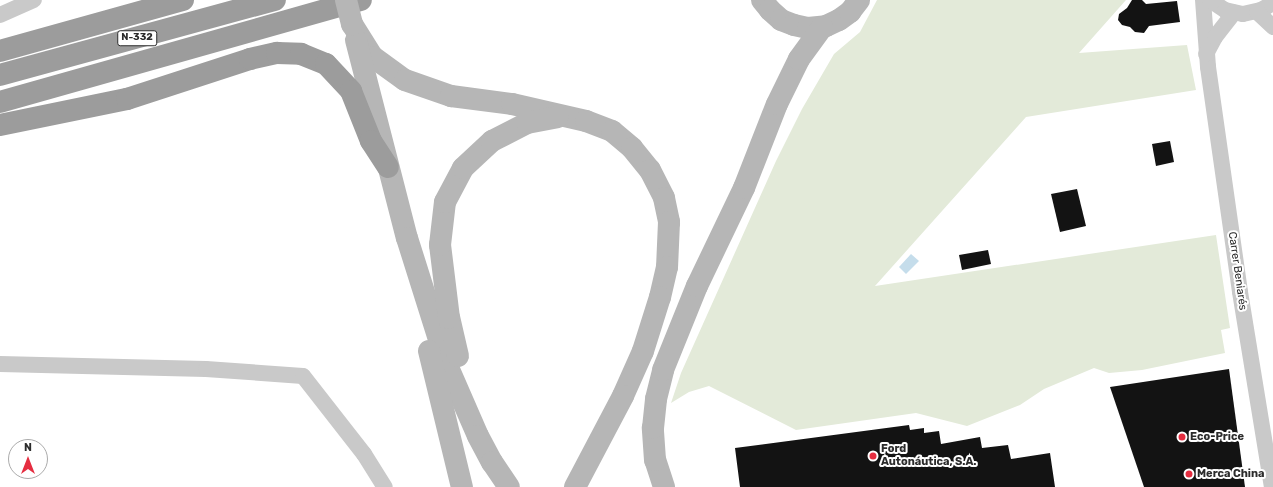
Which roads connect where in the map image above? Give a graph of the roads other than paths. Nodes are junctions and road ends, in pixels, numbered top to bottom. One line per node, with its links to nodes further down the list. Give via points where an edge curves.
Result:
1 (34, 0): 13 (street)
2 (184, 0): 17 (highway)
3 (275, 0): 19 (highway, N-332)
4 (346, 0): 14 (main road, bridge)
5 (361, 0): 20 (highway)
6 (762, 0): 15 (main road, via 774,14 789,24 808,28)
7 (859, 0): 15 (main road, via 843,18)
8 (1203, 0): 18 (street, Carrer Beniarés)
9 (1210, 0): 12 (street, via 1222,9)
10 (1273, 3): 11 (street)
11 (1257, 12): 12 (street); 16 (street)
12 (1234, 13): 18 (street, via 1215,37)
13 (0, 15)
14 (352, 24): 21 (main road, via 373,57 405,80 451,96 512,104); 23 (main road)
15 (822, 27): 25 (main road, via 799,59 777,104 744,188)
16 (1273, 27)
17 (0, 51)
18 (1206, 54): 34 (street, Carrer Beniarés, via 1239,284)
19 (0, 75)
20 (0, 102)
21 (564, 116): 27 (main road, via 527,123 492,141 463,168 444,202 440,245 449,318 476,416); 31 (main road, via 612,131 632,148 650,170 664,198 669,222 667,267 652,324 623,396)
22 (0, 125): 23 (highway, via 127,98 250,59 277,53 301,54 326,64 351,91 371,141)
23 (388, 167): 24 (main road)
24 (407, 238): 27 (main road, via 447,365); 29 (main road, via 420,314)
25 (697, 286): 32 (main road); 33 (main road, via 663,370 656,399 653,428 655,460)
26 (0, 364): 28 (street, via 206,370 303,376 364,454)
27 (478, 436): 30 (main road)
28 (385, 487)
29 (462, 487)
30 (509, 487)
31 (575, 487)
32 (589, 487)
33 (664, 487)
34 (1272, 487)

